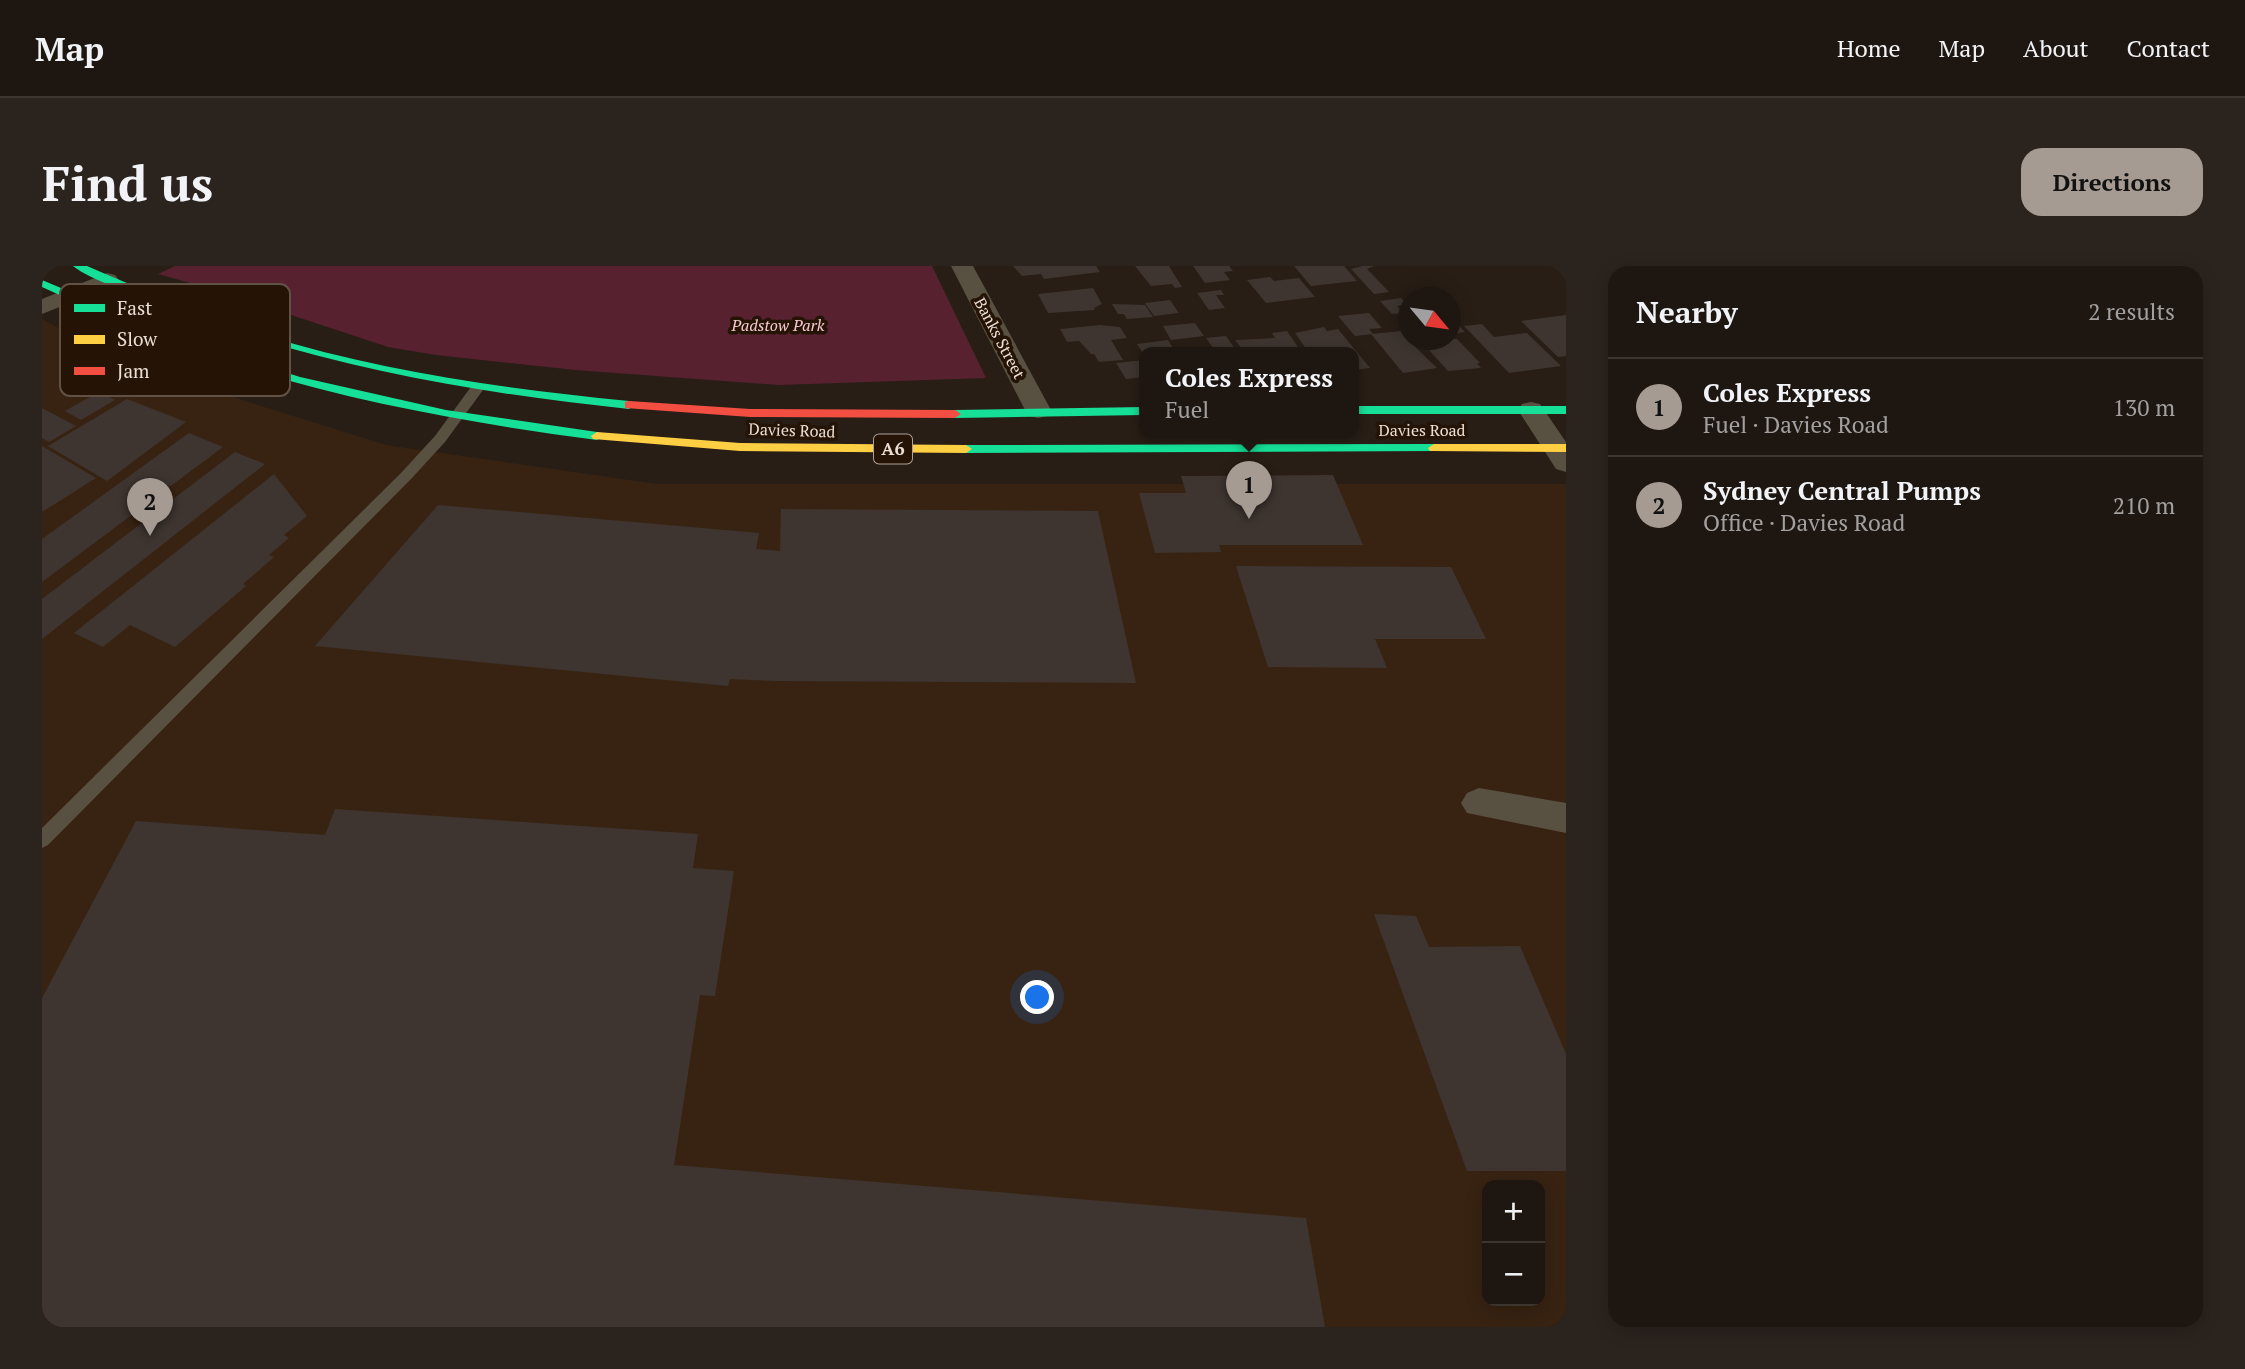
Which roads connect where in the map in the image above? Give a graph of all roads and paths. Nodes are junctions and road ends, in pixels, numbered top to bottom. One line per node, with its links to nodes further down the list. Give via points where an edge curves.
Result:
1 (78, 266): 3 (highway, Davies Road / A6)
2 (962, 266): 13 (street, Banks Street)
3 (107, 280): 5 (street); 6 (highway, Davies Road / A6)
4 (42, 283): 7 (highway, Davies Road / A6)
5 (96, 284)
6 (116, 284)
7 (60, 292)
8 (60, 298): 9 (street)
9 (42, 307)
10 (290, 346): 12 (highway, Davies Road / A6)
11 (290, 380): 18 (highway, Davies Road / A6)
12 (478, 387): 13 (highway, Davies Road / A6, via 721,411 849,415); 18 (lane)
13 (1038, 410): 17 (highway, Davies Road / A6); 19 (highway, via 1072,426)
14 (1359, 410): 15 (highway, Davies Road)
15 (1531, 410): 16 (highway, Davies Road); 22 (street)
16 (1566, 410)
17 (1139, 411)
18 (456, 417): 21 (highway, Davies Road / A6, via 576,434 781,448); 25 (lane, via 406,476)
19 (1131, 428)
20 (1313, 438): 21 (highway)
21 (1346, 448): 22 (highway, Davies Road / A6)
22 (1563, 453)
23 (1479, 803): 24 (street)
24 (1566, 818)
25 (42, 839)

